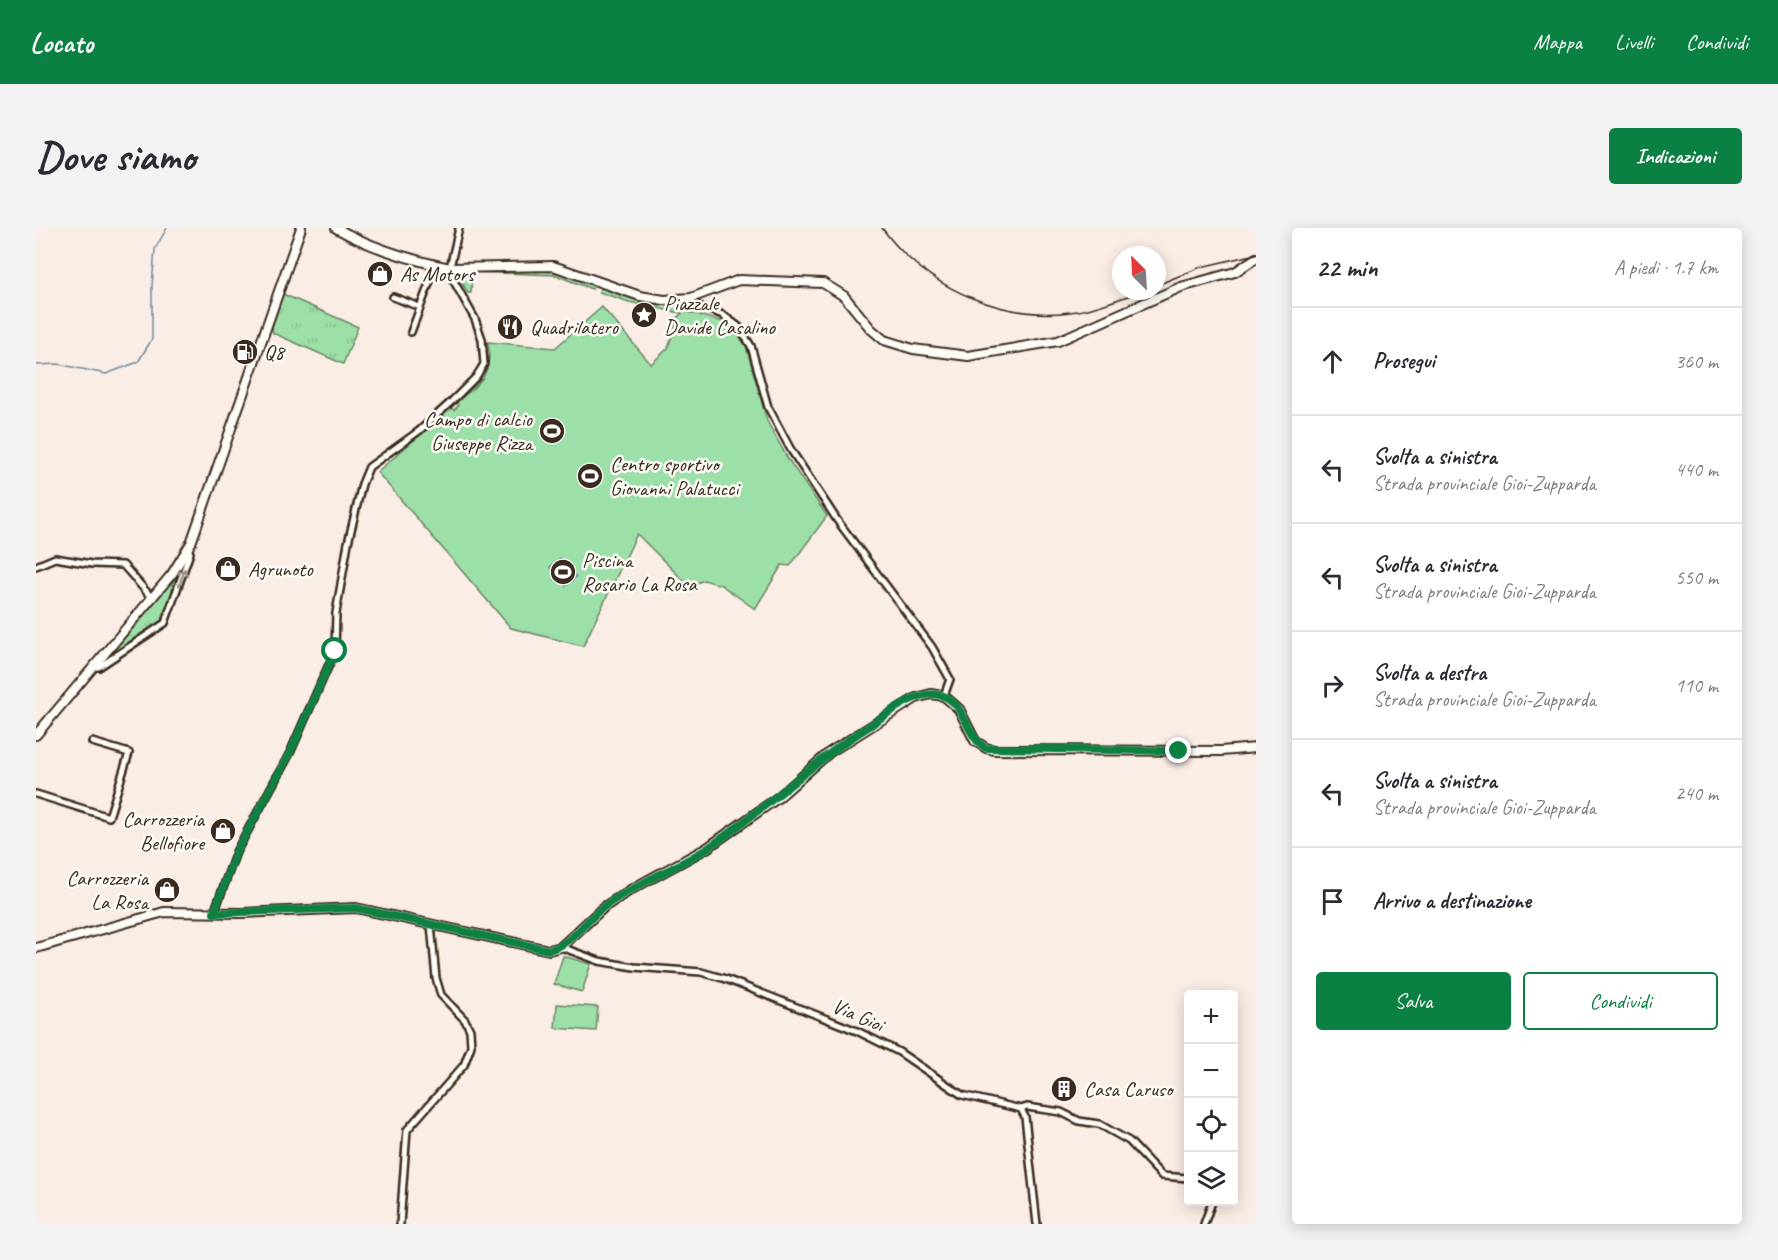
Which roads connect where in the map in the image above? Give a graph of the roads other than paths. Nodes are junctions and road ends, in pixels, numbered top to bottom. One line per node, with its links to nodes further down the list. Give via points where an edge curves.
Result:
1 (301, 228): 11 (main road)
2 (336, 228): 5 (main road, via 386,250)
3 (459, 228): 6 (street)
4 (1256, 258): 8 (main road, via 1234,272 1181,287 1058,341 968,356 913,350 884,340 844,296 823,283 739,280)
5 (436, 265): 6 (main road); 9 (street)
6 (450, 267): 8 (main road, via 553,266 640,296); 20 (street, via 478,329 484,364 476,377 419,431 369,468 348,543 336,614 335,651 290,753 236,852)
7 (393, 297): 9 (street)
8 (682, 300): 15 (street, via 723,315 740,327 751,346 768,407 791,450 837,520 932,647 950,679)
9 (420, 307): 10 (street)
10 (411, 332)
11 (188, 549): 13 (main road); 14 (street, one-way to 11, via 165,623 190,553)
12 (36, 566): 13 (street, via 55,558 123,565)
13 (152, 598): 14 (main road)
14 (94, 667): 16 (main road)
15 (944, 696): 18 (main road, via 959,709 975,741 994,750); 22 (main road, via 923,694 869,726 809,767 779,797 707,849 604,907)
16 (36, 735)
17 (92, 742): 19 (street, via 129,753 109,817)
18 (1256, 748)
19 (36, 794)
20 (214, 913): 21 (main road, via 356,908); 23 (main road, via 164,912)
21 (431, 925): 22 (main road, via 549,950); 27 (street, via 441,995 465,1020 471,1046 464,1065 406,1130)
22 (561, 947): 24 (street, Via Gioi, via 599,961 701,972 726,979 900,1052 962,1095)
23 (36, 948)
24 (1021, 1109): 25 (street, Via Gioi, via 1060,1112 1079,1121 1099,1124 1129,1141 1162,1176); 28 (street)
25 (1184, 1178)
26 (1211, 1206): 29 (street)
27 (400, 1224)
28 (1037, 1224)
29 (1204, 1224)

